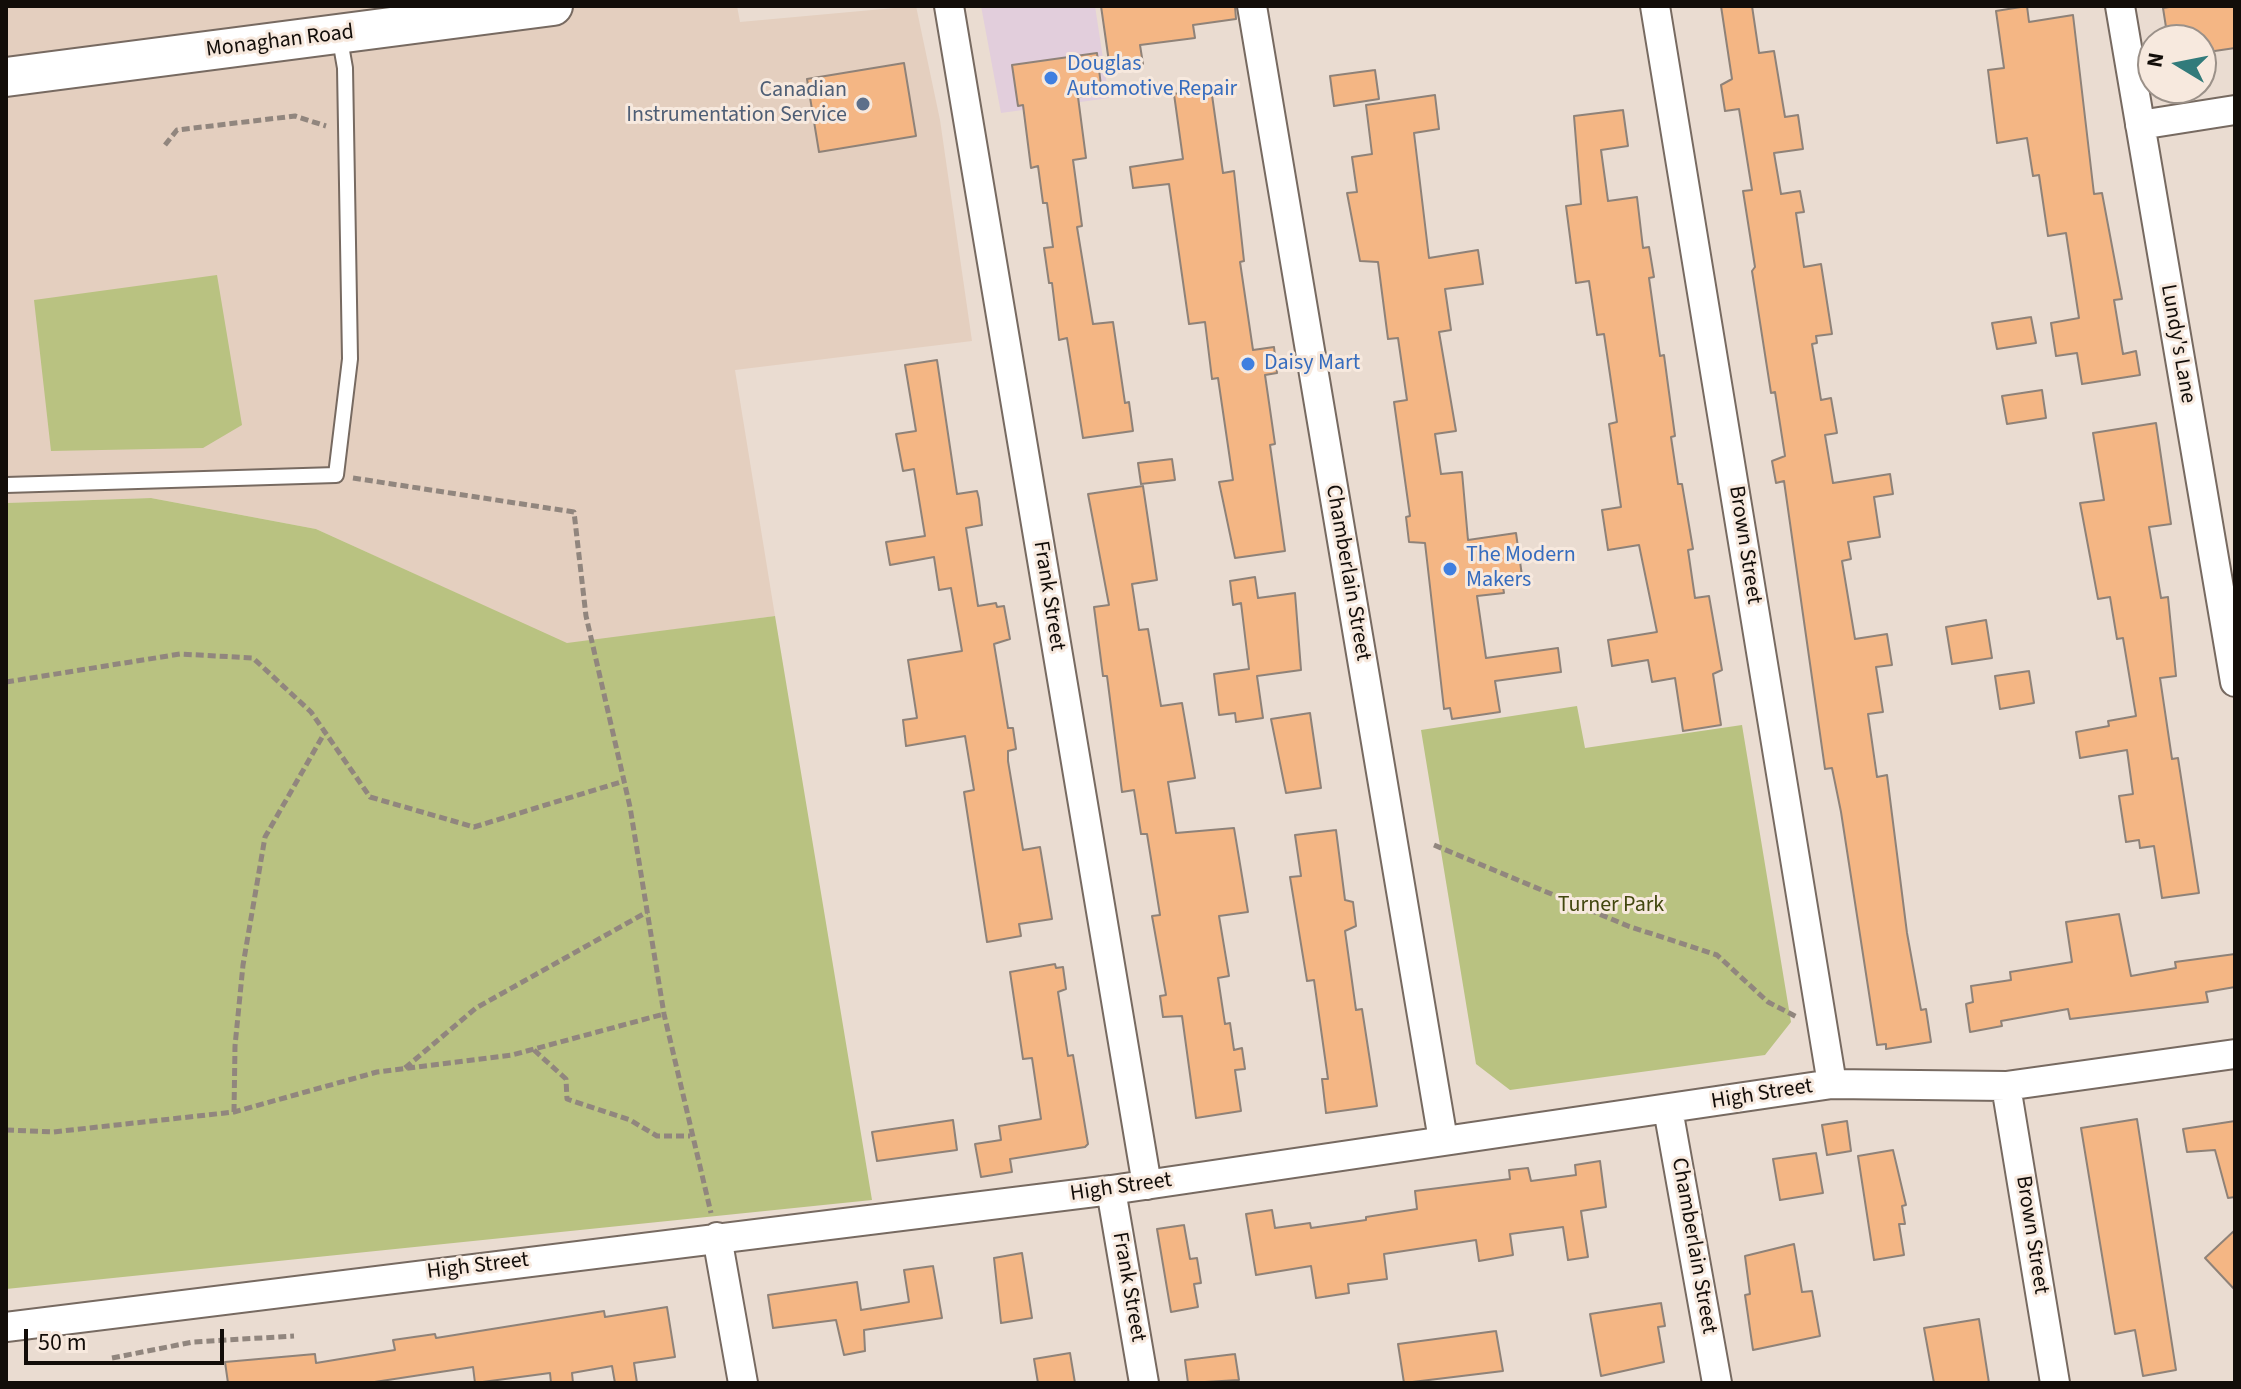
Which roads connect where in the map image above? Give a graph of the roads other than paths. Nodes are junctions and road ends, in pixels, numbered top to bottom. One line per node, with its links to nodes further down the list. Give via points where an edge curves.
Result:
1 (553, 6): 6 (main road, Monaghan Road)
2 (949, 6): 17 (street, Frank Street)
3 (1252, 6): 16 (street, Chamberlain Street)
4 (1655, 6): 13 (street, Brown Street)
5 (2120, 6): 9 (street, Lundy's Lane)
6 (339, 34): 7 (main road, Monaghan Road); 10 (lane, via 345,68 350,359 336,475)
7 (6, 77)
8 (2235, 110): 9 (street)
9 (2140, 125): 11 (street, Lundy's Lane)
10 (6, 485)
11 (2235, 682)
12 (2235, 1054): 14 (street, High Street)
13 (1832, 1084): 14 (street, High Street); 15 (street, High Street)
14 (2006, 1086): 24 (street, Brown Street)
15 (1668, 1109): 16 (street, High Street); 23 (street, Chamberlain Street)
16 (1443, 1140): 17 (street, High Street)
17 (1147, 1185): 18 (street, High Street)
18 (1111, 1190): 19 (street, High Street); 22 (street, Frank Street)
19 (717, 1237): 20 (street, High Street); 21 (street)
20 (6, 1327)
21 (743, 1383)
22 (1144, 1383)
23 (1717, 1383)
24 (2055, 1383)

